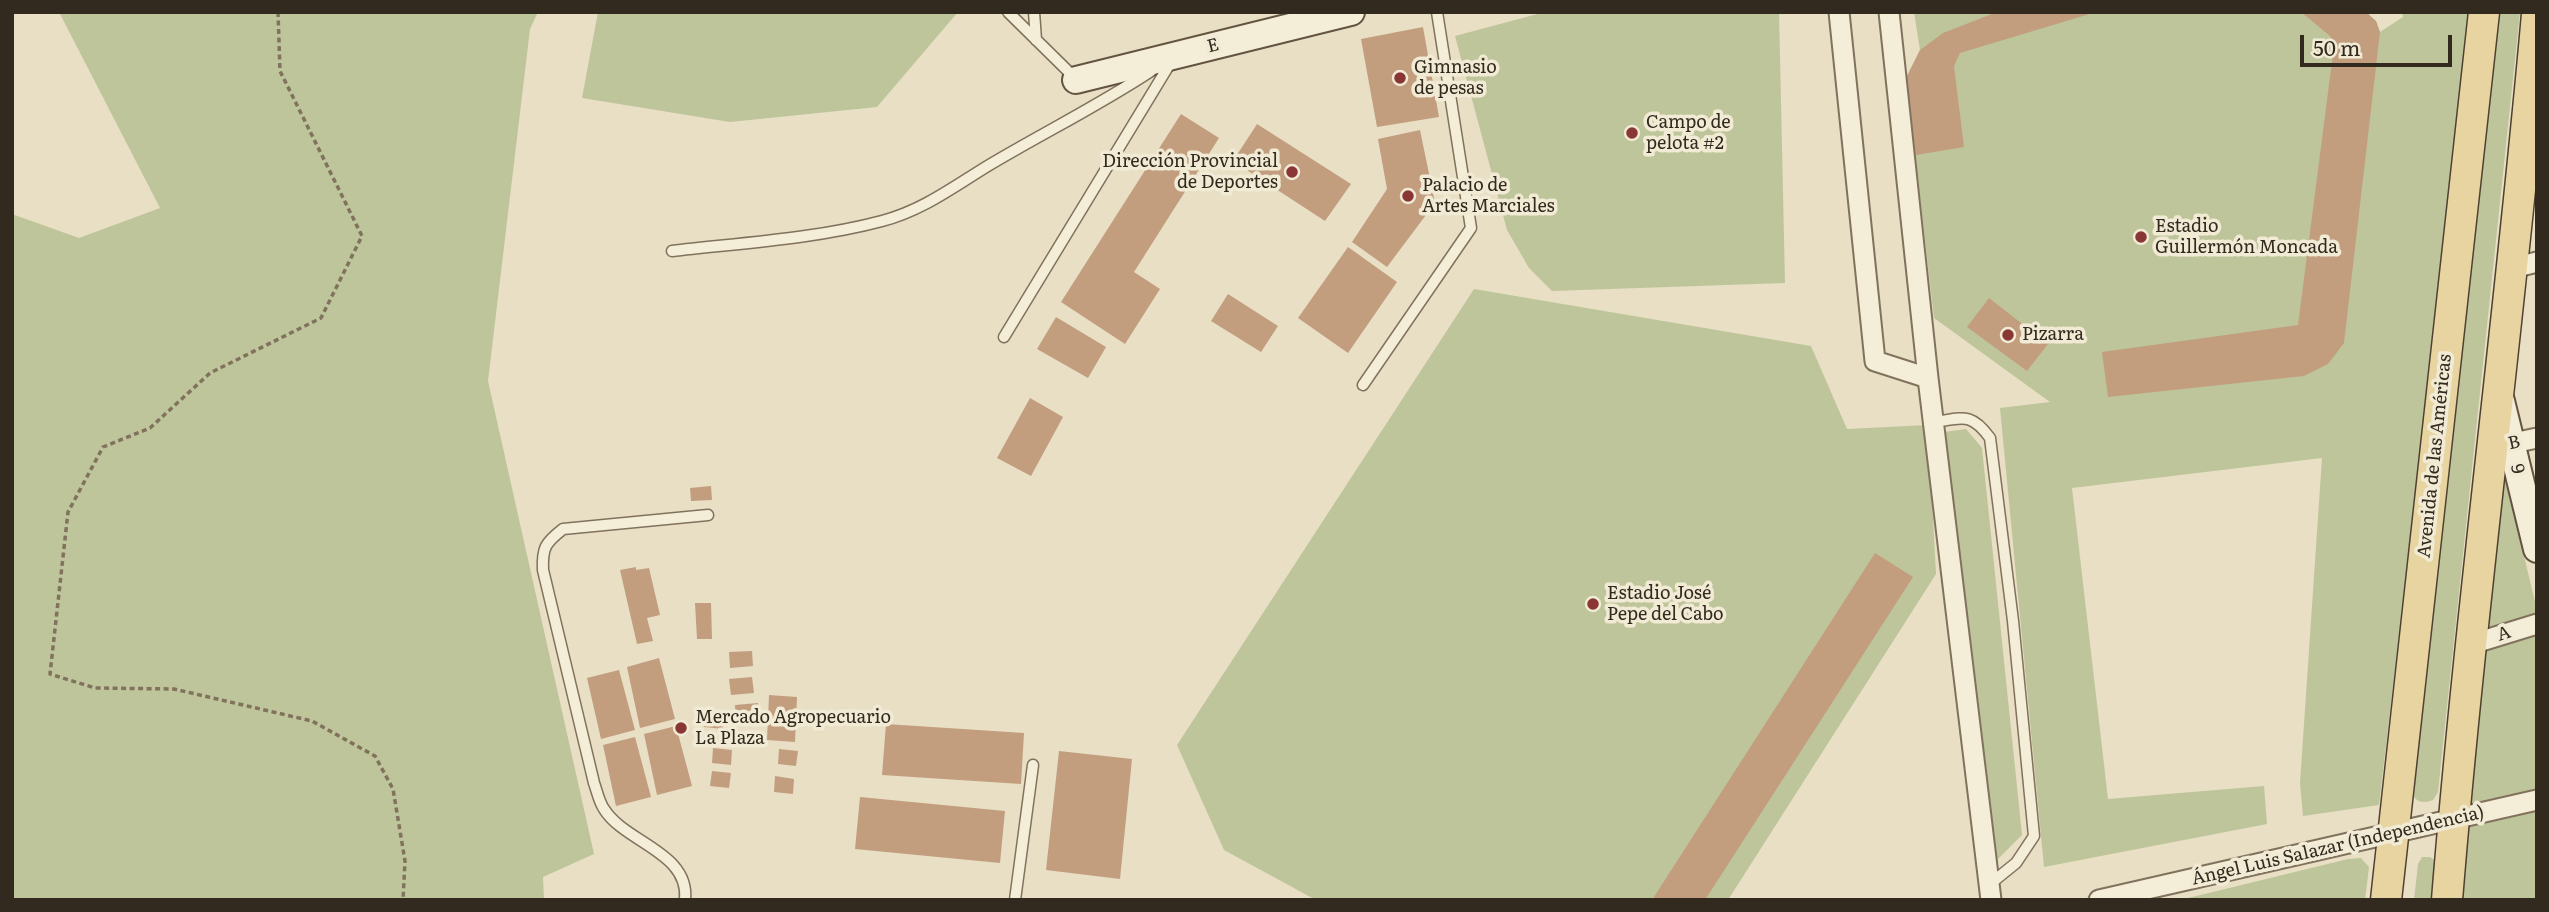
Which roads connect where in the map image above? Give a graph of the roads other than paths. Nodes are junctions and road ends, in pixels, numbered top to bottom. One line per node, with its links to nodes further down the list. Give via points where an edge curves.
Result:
1 (1008, 12): 9 (lane)
2 (1034, 12): 9 (lane)
3 (1350, 12): 10 (street, E)
4 (1437, 12): 17 (lane, via 1471,228)
5 (1839, 12): 16 (street, via 1875,361)
6 (1889, 12): 16 (street)
7 (2484, 12): 28 (main road, Avenida de las Américas)
8 (2537, 14): 11 (main road)
9 (1036, 40): 12 (lane)
10 (1175, 55): 12 (street, E); 13 (lane, via 1109,99 929,203 883,221); 15 (lane)
11 (2534, 78): 14 (main road)
12 (1076, 80)
13 (671, 251)
14 (2525, 265): 20 (main road, via 2498,389)
15 (1004, 337)
16 (1928, 378): 18 (street)
17 (1363, 386)
18 (1934, 422): 29 (street); 29 (lane, via 1965,418 1979,423 1990,438 2013,621 2034,836)
19 (2537, 438): 20 (street, B)
20 (2501, 446): 22 (street, 9); 24 (main road)
21 (708, 515): 30 (lane, via 563,530 542,552 604,810 675,865 686,887)
22 (2537, 549)
23 (2537, 624): 24 (street, A)
24 (2472, 644): 27 (main road)
25 (1033, 765): 31 (lane)
26 (2537, 800): 27 (street, Ángel Luis Salazar (Independencia))
27 (2453, 821): 28 (street, Ángel Luis Salazar (Independencia)); 34 (main road)
28 (2393, 835): 32 (street, Ángel Luis Salazar (Independencia)); 33 (main road, Avenida de las Américas)
29 (1990, 892)
30 (685, 900)
31 (1015, 900)
32 (2099, 900)
33 (2386, 900)
34 (2447, 900)

